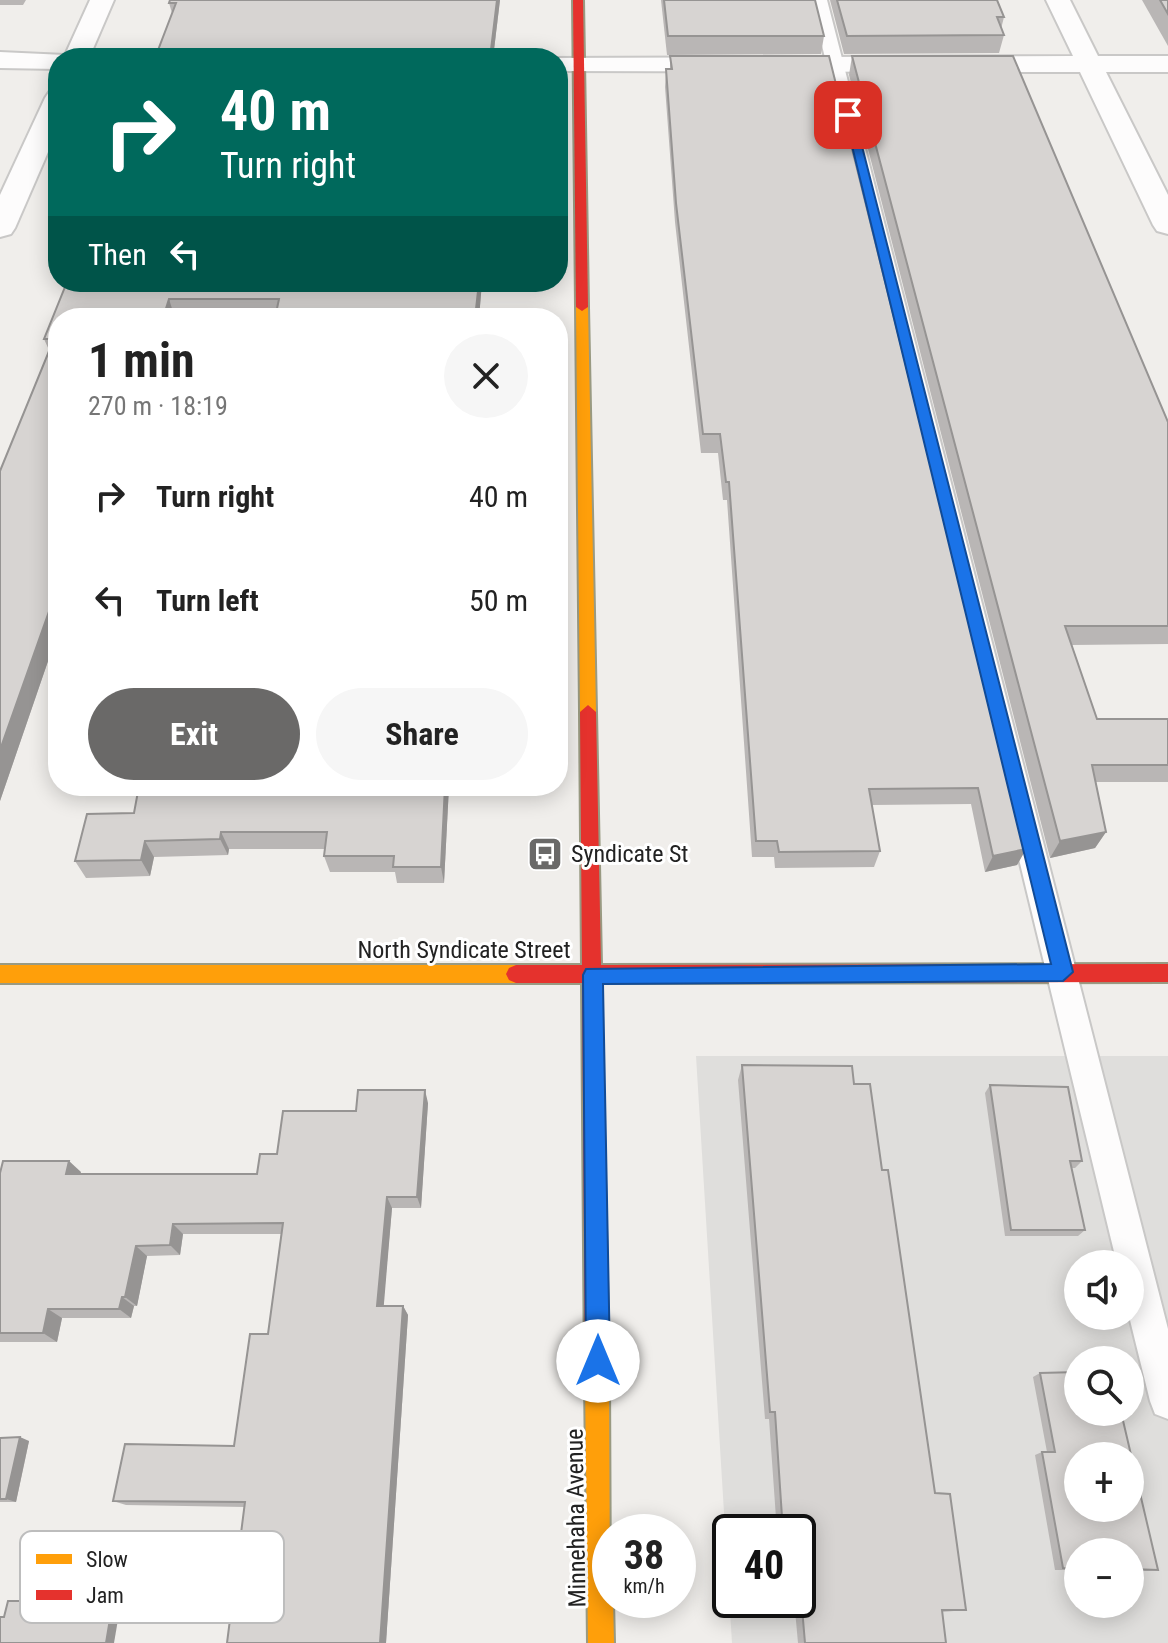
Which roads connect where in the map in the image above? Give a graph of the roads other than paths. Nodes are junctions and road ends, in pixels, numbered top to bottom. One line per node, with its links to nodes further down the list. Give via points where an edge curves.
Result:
1 (102, 0): 5 (street)
2 (578, 0): 8 (street, Minnehaha Avenue)
3 (819, 0): 9 (lane)
4 (1058, 0): 10 (street)
5 (80, 48)
6 (0, 60): 7 (street)
7 (48, 61)
8 (568, 63): 9 (street); 18 (street, Minnehaha Avenue)
9 (835, 63): 10 (street); 15 (lane)
10 (1088, 63): 11 (street); 13 (street)
11 (1168, 64)
12 (48, 120): 14 (street)
13 (1168, 225)
14 (0, 228)
15 (1063, 972): 16 (street, North Syndicate Street); 18 (street, North Syndicate Street); 19 (lane)
16 (1168, 973)
17 (0, 974): 18 (street, North Syndicate Street)
18 (593, 975): 20 (street, Minnehaha Avenue)
19 (1168, 1401)
20 (601, 1643)

